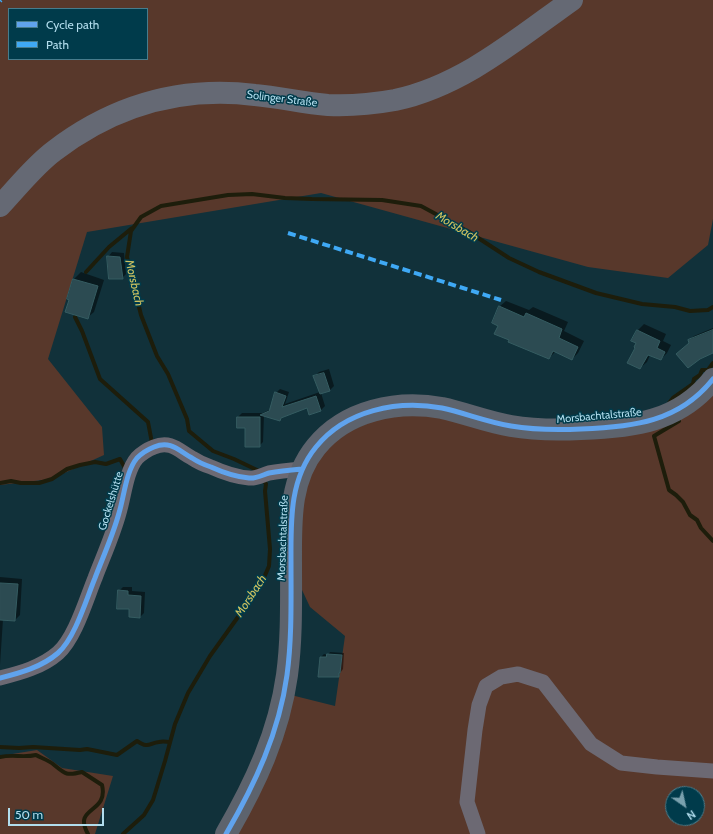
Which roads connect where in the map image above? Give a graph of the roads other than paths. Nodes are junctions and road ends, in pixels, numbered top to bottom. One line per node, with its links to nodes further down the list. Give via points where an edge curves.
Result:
1 (572, 0): 2 (main road, Solinger Straße, via 470,71 412,96 348,105 224,92 181,95 133,107 87,129 53,152)
2 (0, 206)
3 (713, 379): 4 (main road, Morsbachtalstraße, via 697,396 674,412 650,421 623,426 541,430 510,426 438,408 411,405 386,407 356,417 334,430 317,446)
4 (302, 469): 5 (street, Gockelshütte, via 250,478 241,477 212,468 167,444 154,447 137,458 130,471 112,534 68,640 52,658 22,672); 7 (main road, Morsbachtalstraße, via 294,492 289,653 282,702 264,758 247,797)
5 (0, 678)
6 (713, 771): 8 (street, via 621,763 591,744 543,682 518,674 501,677 486,686 479,705 475,730 467,802)
7 (226, 834)
8 (478, 834)

